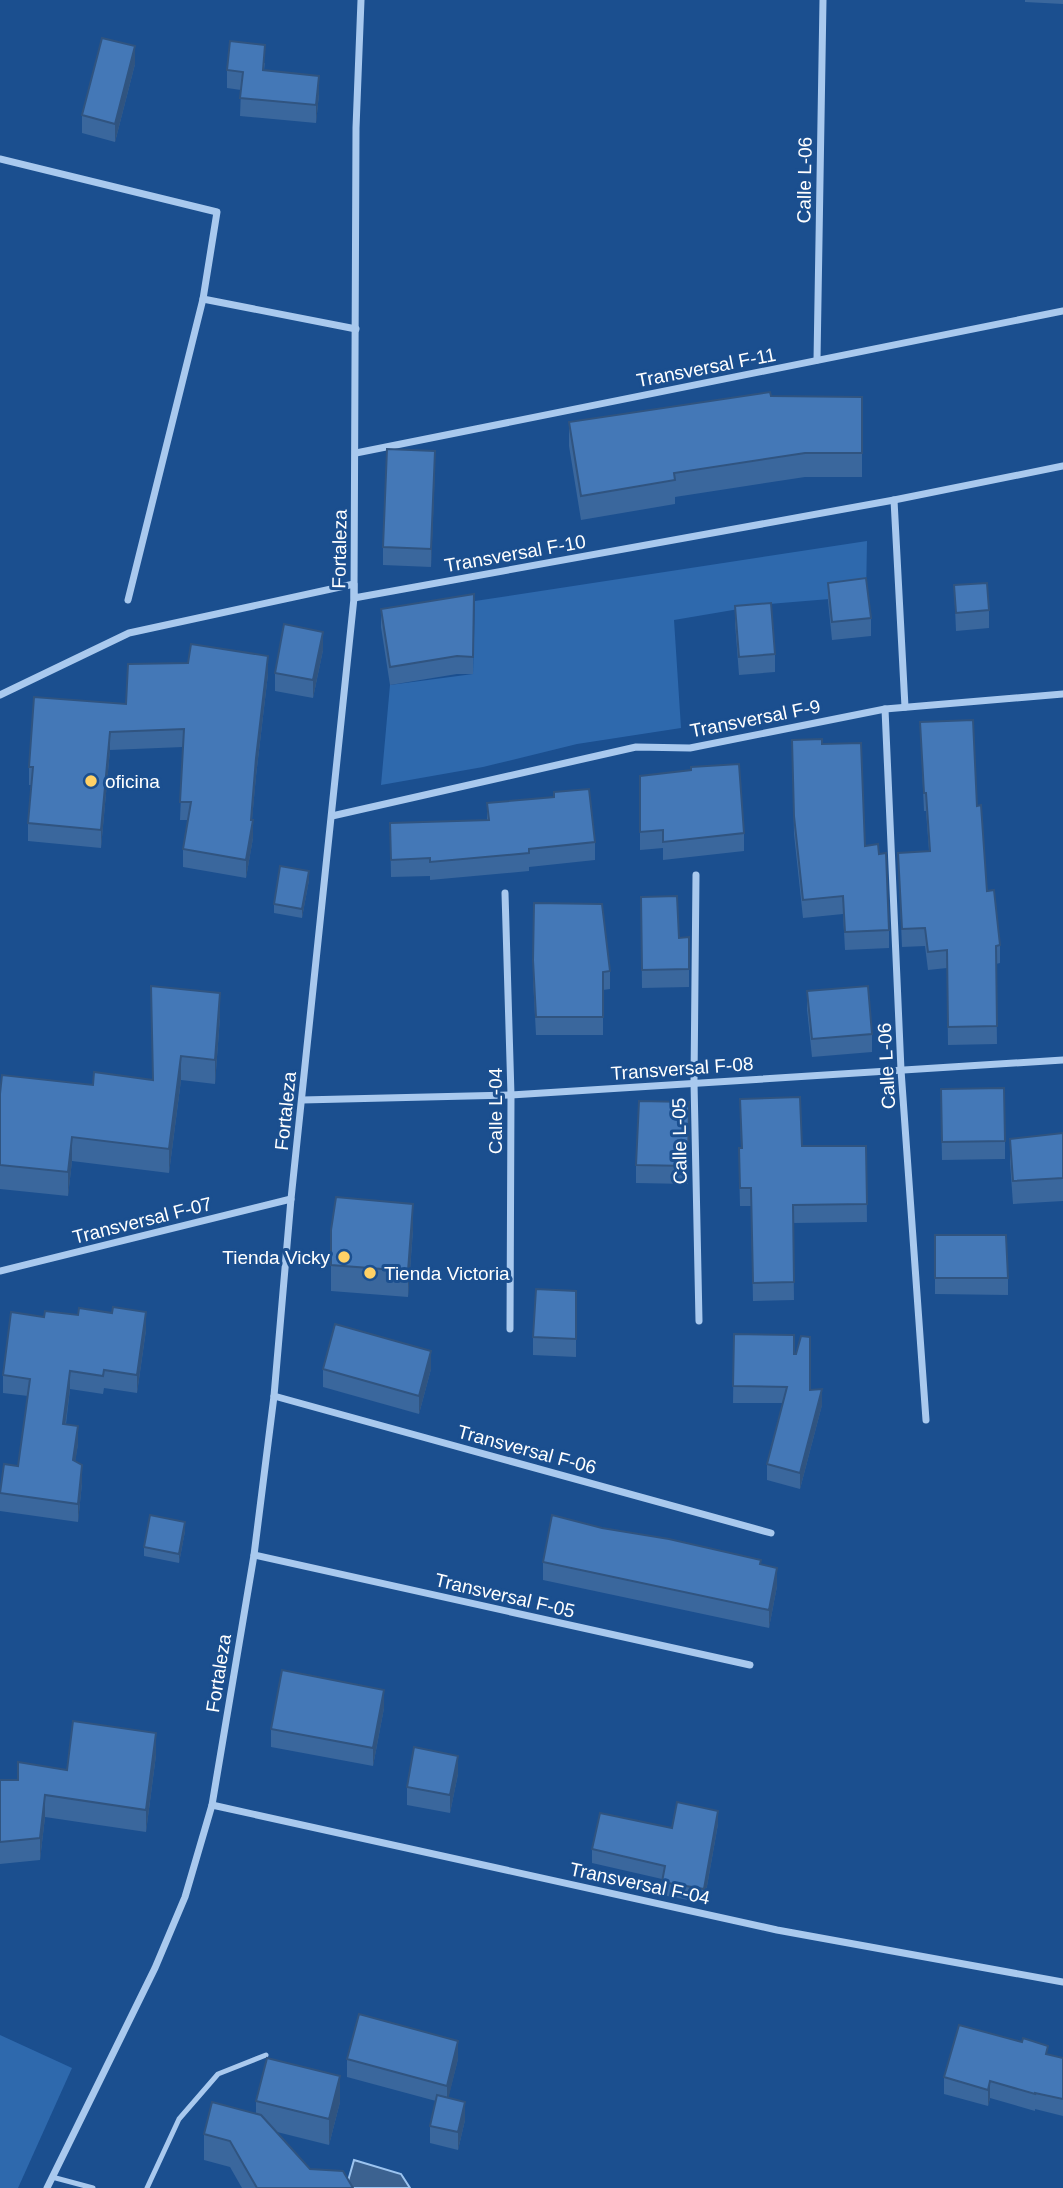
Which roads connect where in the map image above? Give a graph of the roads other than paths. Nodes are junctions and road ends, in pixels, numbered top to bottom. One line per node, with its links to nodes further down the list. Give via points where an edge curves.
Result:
1 (361, 0): 6 (street, Fortaleza)
2 (823, 0): 7 (street, Calle L-06)
3 (0, 159): 4 (street, via 217,212)
4 (203, 299): 6 (street); 13 (street)
5 (1063, 311): 7 (street, Transversal F-11)
6 (356, 330): 8 (street, Fortaleza)
7 (817, 360): 8 (street, Transversal F-11)
8 (356, 453): 11 (street, Fortaleza)
9 (1063, 466): 10 (street, Transversal F-10)
10 (894, 500): 12 (street, Transversal F-10); 16 (street)
11 (354, 584): 12 (street, Fortaleza); 15 (street, via 129,633)
12 (354, 598): 18 (street, Fortaleza)
13 (128, 600)
14 (1063, 694): 16 (street, Transversal F-9)
15 (0, 695)
16 (905, 706): 17 (street, Transversal F-9)
17 (885, 709): 18 (street, Transversal F-9, via 690,748 636,747); 22 (street, Calle L-06)
18 (332, 816): 25 (street, Fortaleza)
19 (696, 875): 23 (street, Calle L-05)
20 (505, 893): 24 (street, Calle L-04)
21 (1063, 1060): 22 (street, Transversal F-08)
22 (901, 1070): 23 (street, Transversal F-08); 31 (street, Calle L-06)
23 (694, 1082): 24 (street, Transversal F-08); 28 (street, Calle L-05)
24 (511, 1095): 25 (street, Transversal F-08); 29 (street, Calle L-04)
25 (302, 1100): 26 (street, Fortaleza)
26 (291, 1199): 27 (street, Transversal F-07); 30 (street, Fortaleza)
27 (0, 1271)
28 (699, 1321)
29 (510, 1329)
30 (274, 1396): 32 (street, Transversal F-06); 33 (street, Fortaleza)
31 (926, 1420)
32 (771, 1533)
33 (254, 1555): 34 (street, Transversal F-05); 35 (street, Fortaleza)
34 (750, 1665)
35 (212, 1805): 36 (street, Transversal F-04, via 777,1930); 38 (street, Fortaleza, via 185,1897 155,1968)
36 (1063, 1982)
37 (266, 2055): 41 (lane, via 218,2074 179,2119)
38 (52, 2177): 39 (street, Fortaleza); 40 (lane)
39 (47, 2188)
40 (93, 2188)
41 (147, 2188)

